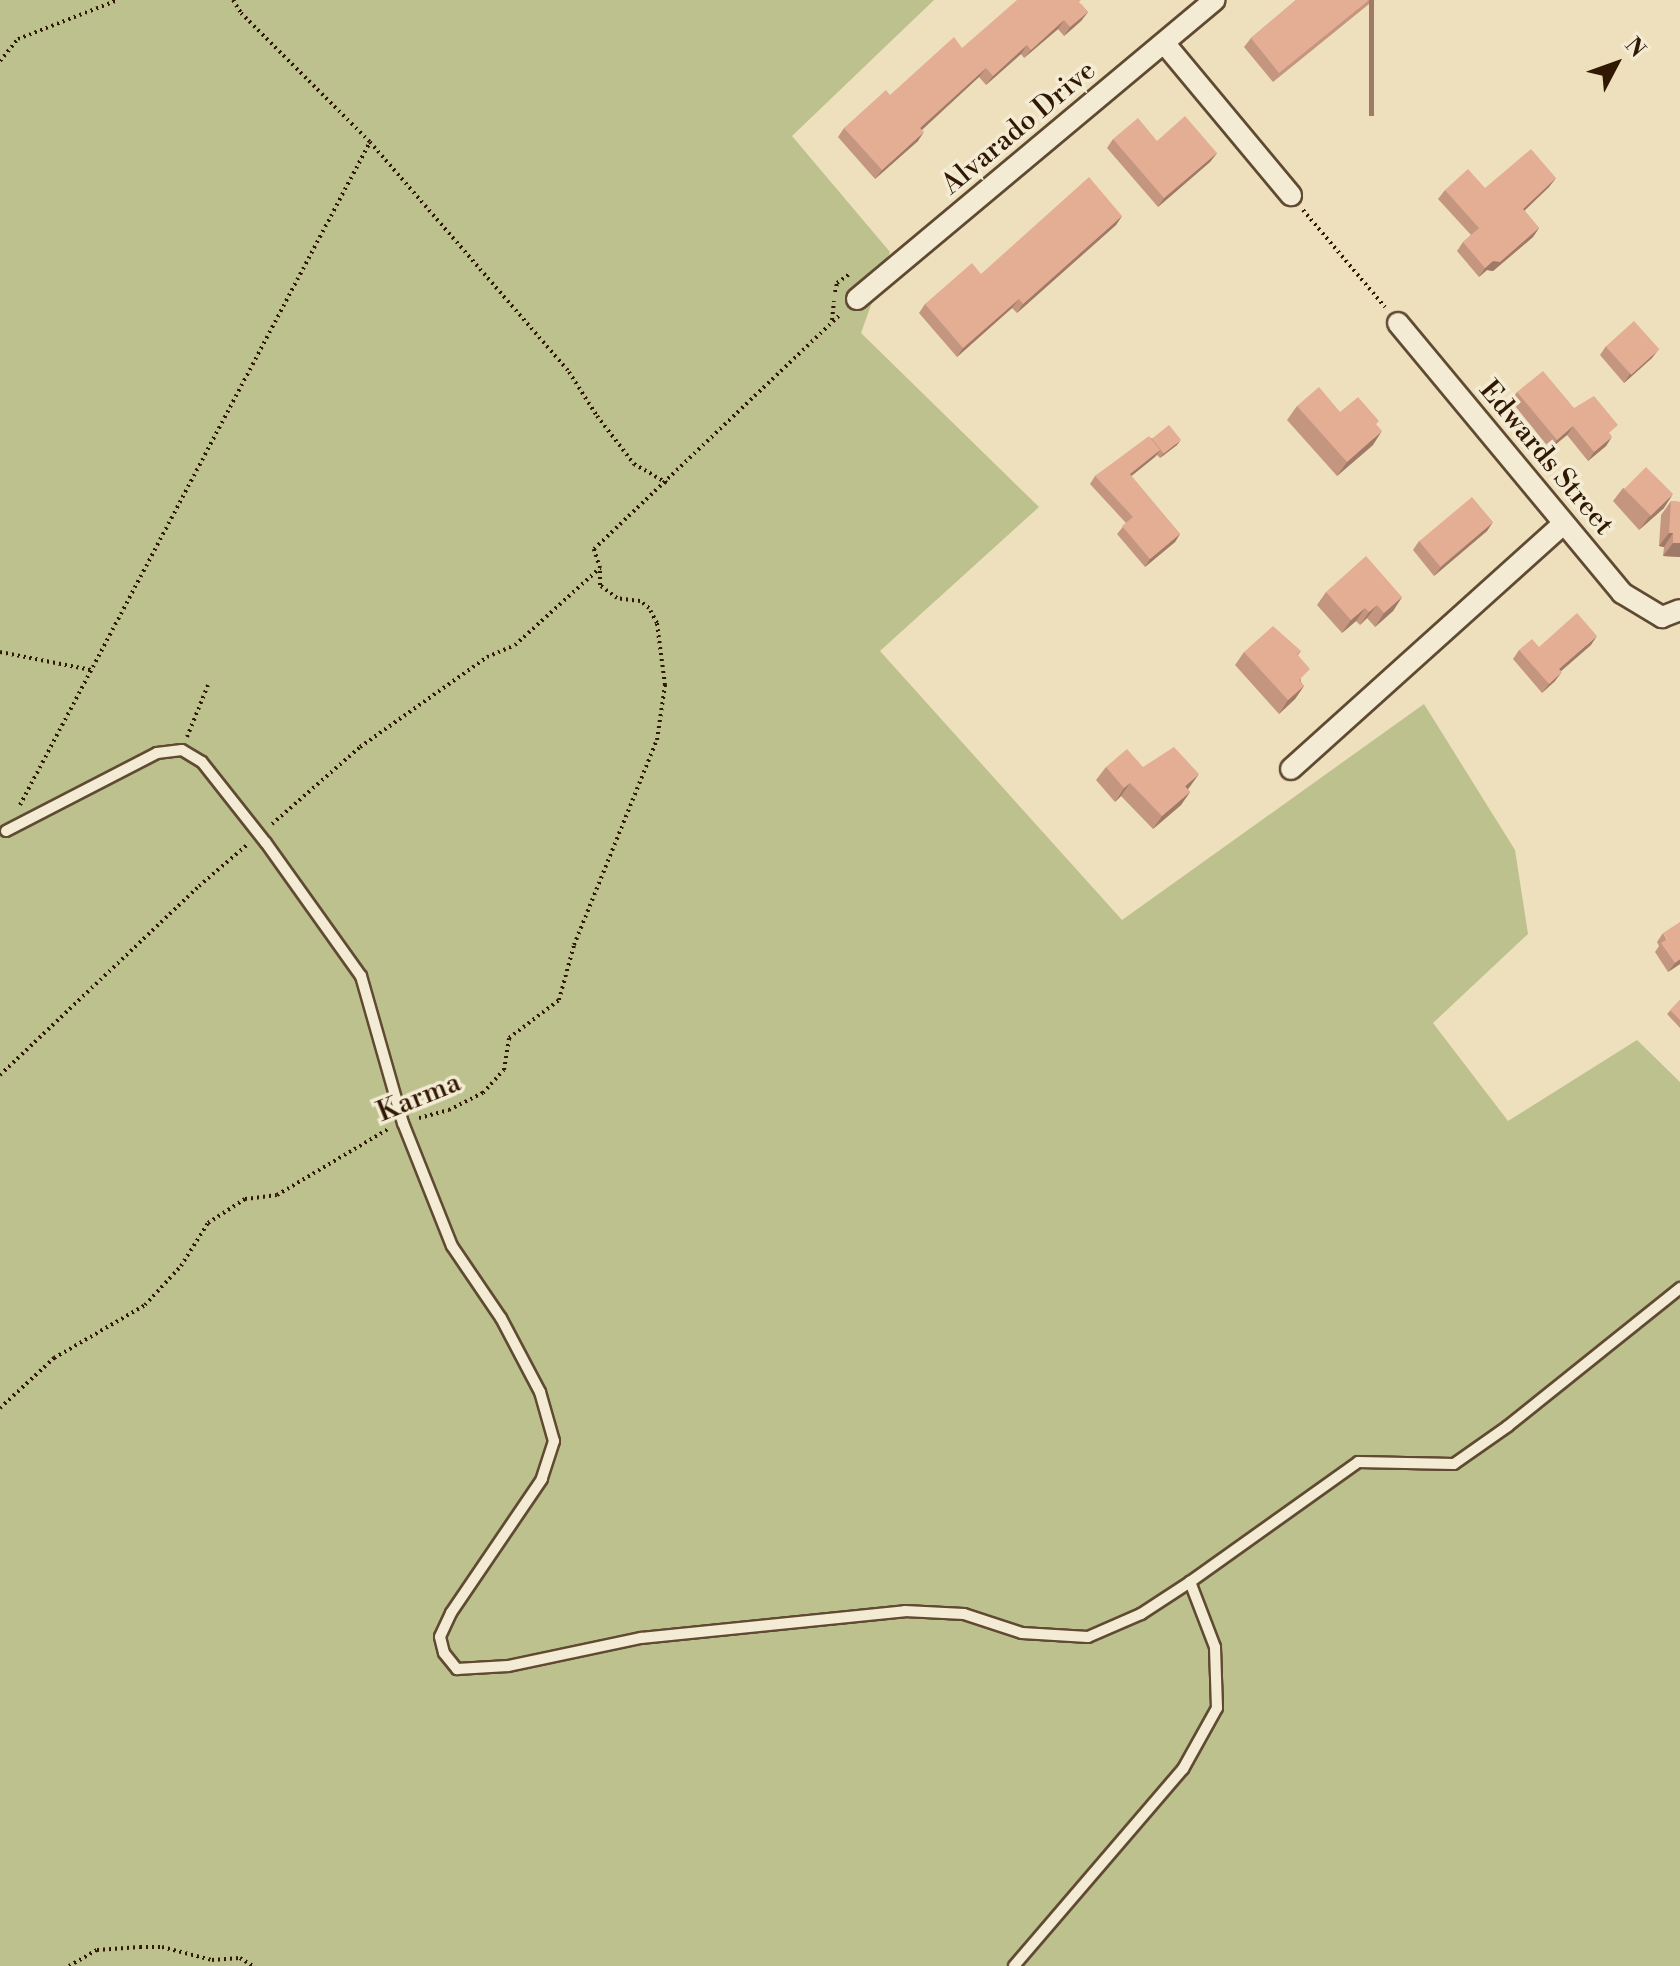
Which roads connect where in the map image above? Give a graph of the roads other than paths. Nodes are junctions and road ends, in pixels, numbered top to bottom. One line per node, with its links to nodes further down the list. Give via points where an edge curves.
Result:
1 (1215, 0): 2 (street, Alvarado Drive)
2 (1165, 44): 3 (street); 4 (street, Alvarado Drive)
3 (1291, 195)
4 (857, 299)
5 (1398, 323): 6 (street, Edwards Street)
6 (1564, 523): 7 (street, Edwards Street, via 1622,593); 8 (street)
7 (1671, 614)
8 (1291, 769)
9 (6, 831): 11 (lane, via 157,753 182,750 202,762 260,835 361,976 403,1123 452,1246 501,1318 540,1392 554,1441 542,1479 440,1637 457,1669 508,1666 641,1638 905,1611 964,1614 1022,1633 1088,1637 1141,1614)
10 (1680, 1288): 11 (lane, via 1454,1464 1358,1462)
11 (1190, 1582): 12 (lane, via 1215,1647 1217,1708 1183,1769)
12 (1014, 1966)

